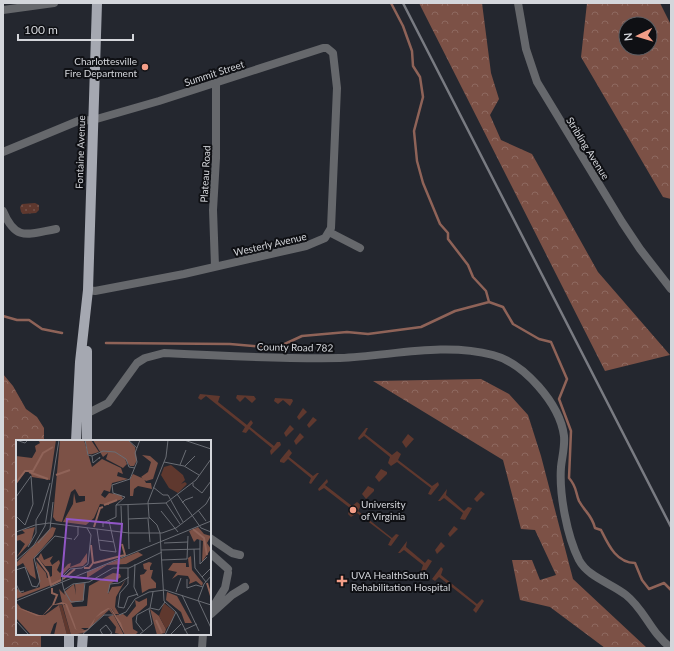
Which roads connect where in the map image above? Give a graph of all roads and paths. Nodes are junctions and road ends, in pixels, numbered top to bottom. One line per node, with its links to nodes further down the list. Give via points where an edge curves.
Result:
1 (54, 3): 4 (street)
2 (97, 3): 6 (main road, Fontaine Avenue)
3 (518, 3): 13 (street, Stribling Avenue, via 526,49 537,82 622,222)
4 (3, 10)
5 (216, 83): 6 (street, Summit Street); 10 (street, Summit Street, via 323,48 331,50 335,59 337,88); 12 (street, Plateau Road, via 213,217)
6 (93, 120): 7 (street, Summit Street, via 78,121); 14 (main road, Fontaine Avenue)
7 (3, 152)
8 (3, 211): 9 (street, via 12,229 22,234)
9 (56, 229)
10 (329, 232): 11 (street); 12 (street, Westerly Avenue, via 320,241 306,246)
11 (360, 248)
12 (215, 266): 14 (street, Westerly Avenue, via 95,291)
13 (671, 289)
14 (88, 290): 15 (main road, Fontaine Avenue)
15 (87, 302): 16 (main road, Fontaine Avenue); 17 (main road, Fontaine Avenue, via 80,362)
16 (88, 413): 18 (main road, Fontaine Avenue); 31 (street, County Road 782, via 108,403 137,363 164,353 337,358 407,351 463,350 505,359 522,369 542,391 561,427 564,441 561,468 563,496 570,534 580,561 591,573 627,595 659,638)
17 (76, 440)
18 (87, 440)
19 (211, 539): 21 (street, via 232,553)
20 (211, 554): 23 (street, via 228,571 224,588)
21 (240, 555)
22 (245, 587): 24 (street)
23 (211, 612)
24 (211, 613)
25 (69, 635): 28 (main road)
26 (83, 635): 29 (main road)
27 (203, 635): 30 (street)
28 (69, 648)
29 (82, 648)
30 (202, 648)
31 (671, 648)

